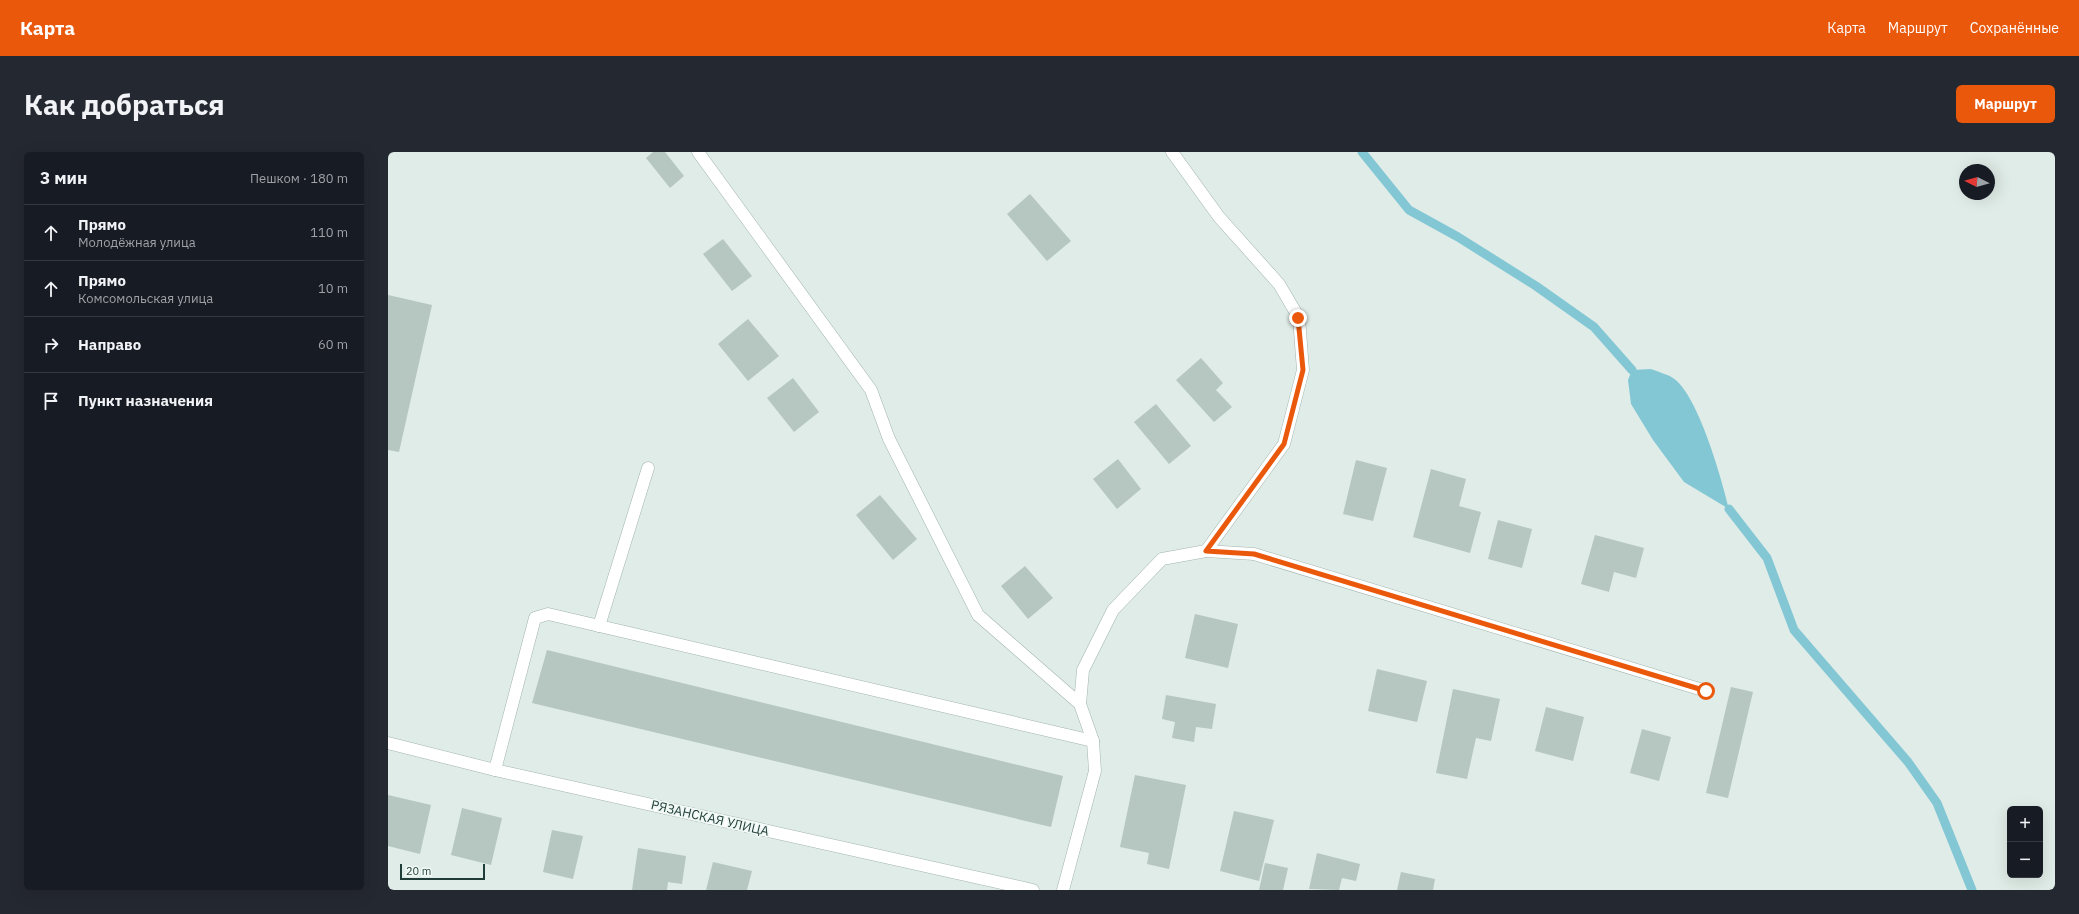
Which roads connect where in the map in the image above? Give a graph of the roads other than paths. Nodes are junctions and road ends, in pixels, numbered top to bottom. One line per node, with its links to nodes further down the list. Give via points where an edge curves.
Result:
1 (698, 152): 7 (street, via 871,390 889,439 978,615)
2 (1172, 152): 4 (street, via 1219,217 1279,284 1298,318 1303,370 1284,444)
3 (648, 468): 5 (street)
4 (1206, 551): 6 (street, via 1254,554); 7 (street, via 1162,559 1113,610 1083,670)
5 (599, 626): 8 (street); 10 (street, via 548,614 535,618)
6 (1706, 691)
7 (1080, 704): 8 (street)
8 (1093, 741): 12 (street, via 1095,771)
9 (388, 743): 10 (street, РЯЗАНСКАЯ УЛИЦА)
10 (495, 770): 11 (street, РЯЗАНСКАЯ УЛИЦА)
11 (1034, 890)
12 (1063, 890)

